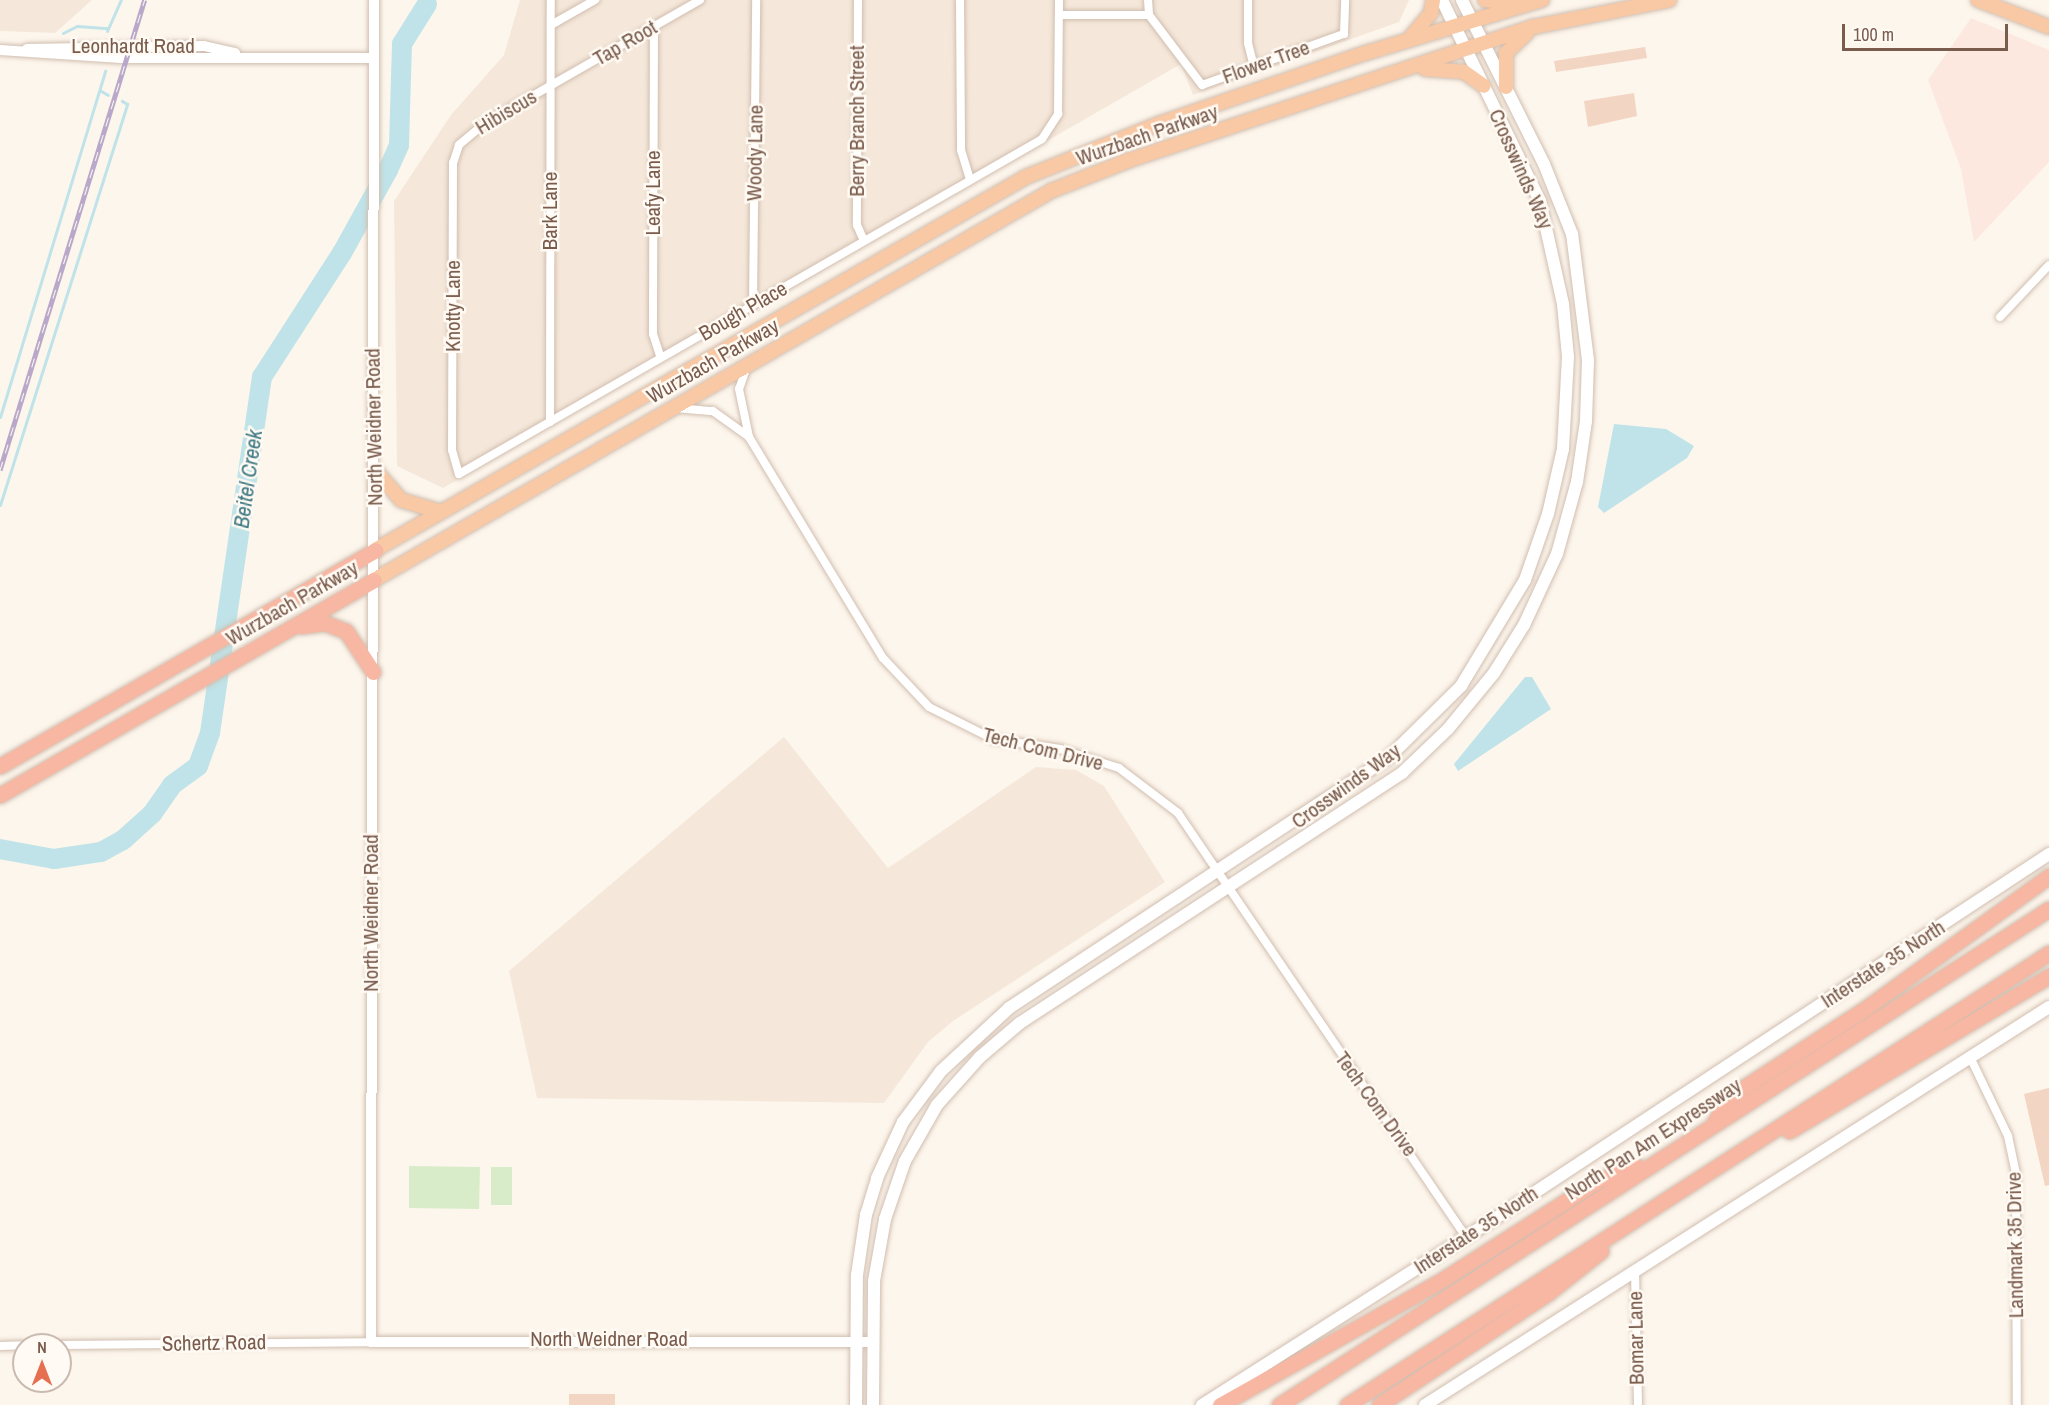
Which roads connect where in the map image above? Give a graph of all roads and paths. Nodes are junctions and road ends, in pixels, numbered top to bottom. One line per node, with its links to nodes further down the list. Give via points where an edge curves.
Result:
1 (374, 0): 32 (street, North Weidner Road)
2 (551, 0): 23 (street, Bark Lane)
3 (595, 0): 23 (street)
4 (700, 0): 24 (street, Tap Root)
5 (756, 0): 42 (street, Woody Lane)
6 (858, 0): 40 (street, Berry Branch Street, via 857,225)
7 (960, 0): 39 (street, via 961,150)
8 (1059, 0): 20 (street, Bough Place)
9 (1148, 0): 21 (street)
10 (1248, 0): 33 (street, via 1248,43)
11 (1345, 0): 33 (street, Flower Tree, via 1344,32)
12 (1433, 0): 28 (highway, via 1423,25)
13 (1442, 0): 25 (main road, Crosswinds Way)
14 (1462, 0): 22 (main road, Crosswinds Way)
15 (1485, 0): 19 (highway)
16 (1542, 0): 19 (highway, Wurzbach Parkway)
17 (1670, 0): 26 (highway, Wurzbach Parkway)
18 (1978, 0): 27 (highway)
19 (1527, 4): 22 (highway, Wurzbach Parkway)
20 (1059, 15): 21 (street); 39 (street, Bough Place, via 1057,121 1049,133)
21 (1149, 15): 33 (street, Flower Tree, via 1202,85)
22 (1472, 22): 25 (highway, Wurzbach Parkway); 29 (main road, Crosswinds Way)
23 (551, 25): 35 (street, Bark Lane)
24 (654, 26): 35 (street, Tap Root); 46 (street, Leafy Lane, via 653,334)
25 (1455, 26): 28 (highway, Wurzbach Parkway); 31 (main road, Crosswinds Way)
26 (1533, 27): 29 (highway, Wurzbach Parkway); 37 (highway, via 1506,53)
27 (2049, 27)
28 (1407, 40): 53 (highway, Wurzbach Parkway, via 1161,123 1026,177)
29 (1484, 44): 31 (highway, Wurzbach Parkway); 37 (main road, Crosswinds Way)
30 (0, 50): 32 (street, Leonhardt Road, via 121,58)
31 (1466, 51): 34 (highway, Wurzbach Parkway); 36 (main road, Crosswinds Way)
32 (373, 58): 51 (street, North Weidner Road)
33 (1254, 67)
34 (1411, 70): 36 (highway, via 1464,72); 47 (highway, Wurzbach Parkway, via 1127,161 1051,191)
35 (550, 86): 38 (street, Hibiscus); 49 (street, Bark Lane)
36 (1484, 86): 45 (main road, Crosswinds Way, via 1543,210 1551,237)
37 (1506, 87): 44 (main road, Crosswinds Way, via 1544,164 1572,234)
38 (463, 139): 52 (street, Knotty Lane, via 454,156 453,175 452,450)
39 (970, 180): 40 (street, Bough Place)
40 (864, 241): 42 (street, Bough Place)
41 (2049, 265): 43 (street)
42 (753, 305): 46 (street, Bough Place)
43 (2000, 317)
44 (1585, 336): 45 (main road); 63 (main road, Crosswinds Way, via 1586,421 1575,492 1557,554 1511,647 1468,706 1402,773)
45 (1566, 337): 61 (main road, Crosswinds Way, via 1563,449 1548,514 1525,580 1477,662 1442,707 1388,758)
46 (662, 358): 49 (street, Bough Place)
47 (747, 366): 48 (highway, Wurzbach Parkway); 50 (street, Tech Com Drive, via 739,389)
48 (673, 408): 50 (street, Tech Com Drive, via 713,411); 55 (highway, Wurzbach Parkway)
49 (550, 422): 52 (street, Bough Place)
50 (749, 437): 61 (street, Tech Com Drive, via 883,658 914,694 971,731 1092,758 1139,780 1178,813)
51 (375, 470): 53 (highway, via 401,500); 54 (street, North Weidner Road)
52 (459, 474)
53 (441, 512): 54 (highway, Wurzbach Parkway)
54 (375, 550): 55 (street, North Weidner Road); 58 (highway, Wurzbach Parkway)
55 (375, 580): 56 (highway, Wurzbach Parkway); 57 (street, North Weidner Road)
56 (295, 627): 57 (highway, via 325,623 346,631); 59 (highway, Wurzbach Parkway)
57 (373, 672): 78 (street, North Weidner Road)
58 (0, 766)
59 (0, 795)
60 (2049, 854): 75 (main road, Interstate 35 North)
61 (1218, 873): 63 (street, Tech Com Drive); 69 (main road, Crosswinds Way, via 1009,1008 966,1043)
62 (2049, 876): 71 (highway, via 1866,1008 1729,1096)
63 (1229, 889): 70 (main road, Crosswinds Way, via 1020,1023 980,1057); 75 (street, Tech Com Drive)
64 (2049, 909): 71 (highway, North Pan Am Expressway)
65 (2049, 953): 73 (highway)
66 (2049, 976): 73 (highway, via 1849,1099)
67 (2049, 1007): 68 (main road)
68 (1970, 1058): 76 (main road); 90 (street, Landmark 35 Drive, via 2008,1136 2016,1174)
69 (921, 1095): 70 (main road); 77 (main road, Crosswinds Way, via 882,1166 866,1215 857,1275)
70 (937, 1105): 79 (main road, Crosswinds Way, via 905,1161 885,1219 874,1281)
71 (1712, 1126): 72 (highway, North Pan Am Expressway)
72 (1666, 1155): 84 (highway, via 1599,1180 1445,1278); 85 (highway, North Pan Am Expressway)
73 (1696, 1180): 74 (highway)
74 (1678, 1191): 86 (highway); 87 (highway, via 1547,1293)
75 (1466, 1237): 83 (main road, Interstate 35 North)
76 (1635, 1272): 88 (main road); 89 (street, Bomar Lane)
77 (856, 1341): 78 (street, North Weidner Road); 79 (street, North Weidner Road); 81 (main road)
78 (371, 1342): 80 (street, Schertz Road)
79 (872, 1342): 82 (main road)
80 (72, 1345)
81 (856, 1405)
82 (873, 1405)
83 (1202, 1405)
84 (1220, 1405)
85 (1279, 1405)
86 (1347, 1405)
87 (1379, 1405)
88 (1425, 1405)
89 (1638, 1405)
90 (2017, 1405)

